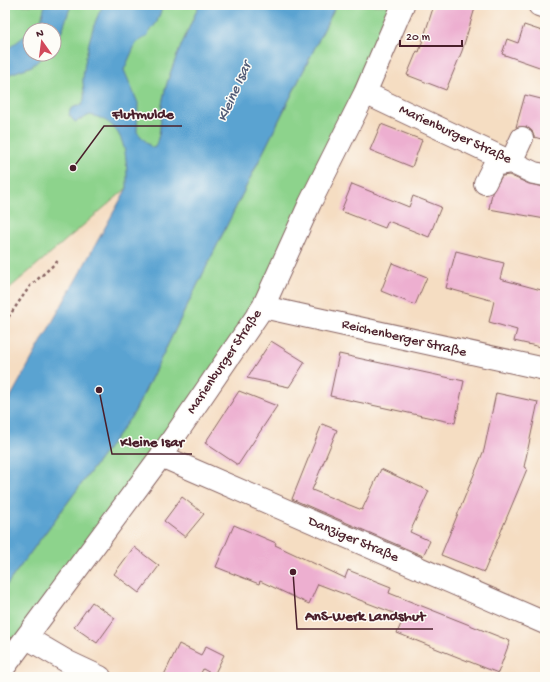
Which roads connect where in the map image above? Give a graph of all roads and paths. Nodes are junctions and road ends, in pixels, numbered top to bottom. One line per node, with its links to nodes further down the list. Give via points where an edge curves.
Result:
1 (404, 5): 4 (street, Marienburger Straße)
2 (539, 5): 3 (street)
3 (545, 7)
4 (365, 93): 6 (street, Marienburger Straße); 10 (street, Marienburger Straße, via 310,203)
5 (522, 138): 6 (street)
6 (511, 162): 7 (street, Marienburger Straße, via 534,173); 8 (street, via 494,165)
7 (545, 175)
8 (485, 183)
9 (59, 260): 11 (path, via 30,286)
10 (263, 306): 12 (street, Reichenberger Straße); 13 (street, Marienburger Straße)
11 (5, 322)
12 (545, 369)
13 (161, 456): 14 (street, Danziger Straße); 15 (street, Marienburger Straße)
14 (545, 624)
15 (27, 638): 16 (street, Marienburger Straße); 17 (street)
16 (5, 666)
17 (100, 677)

